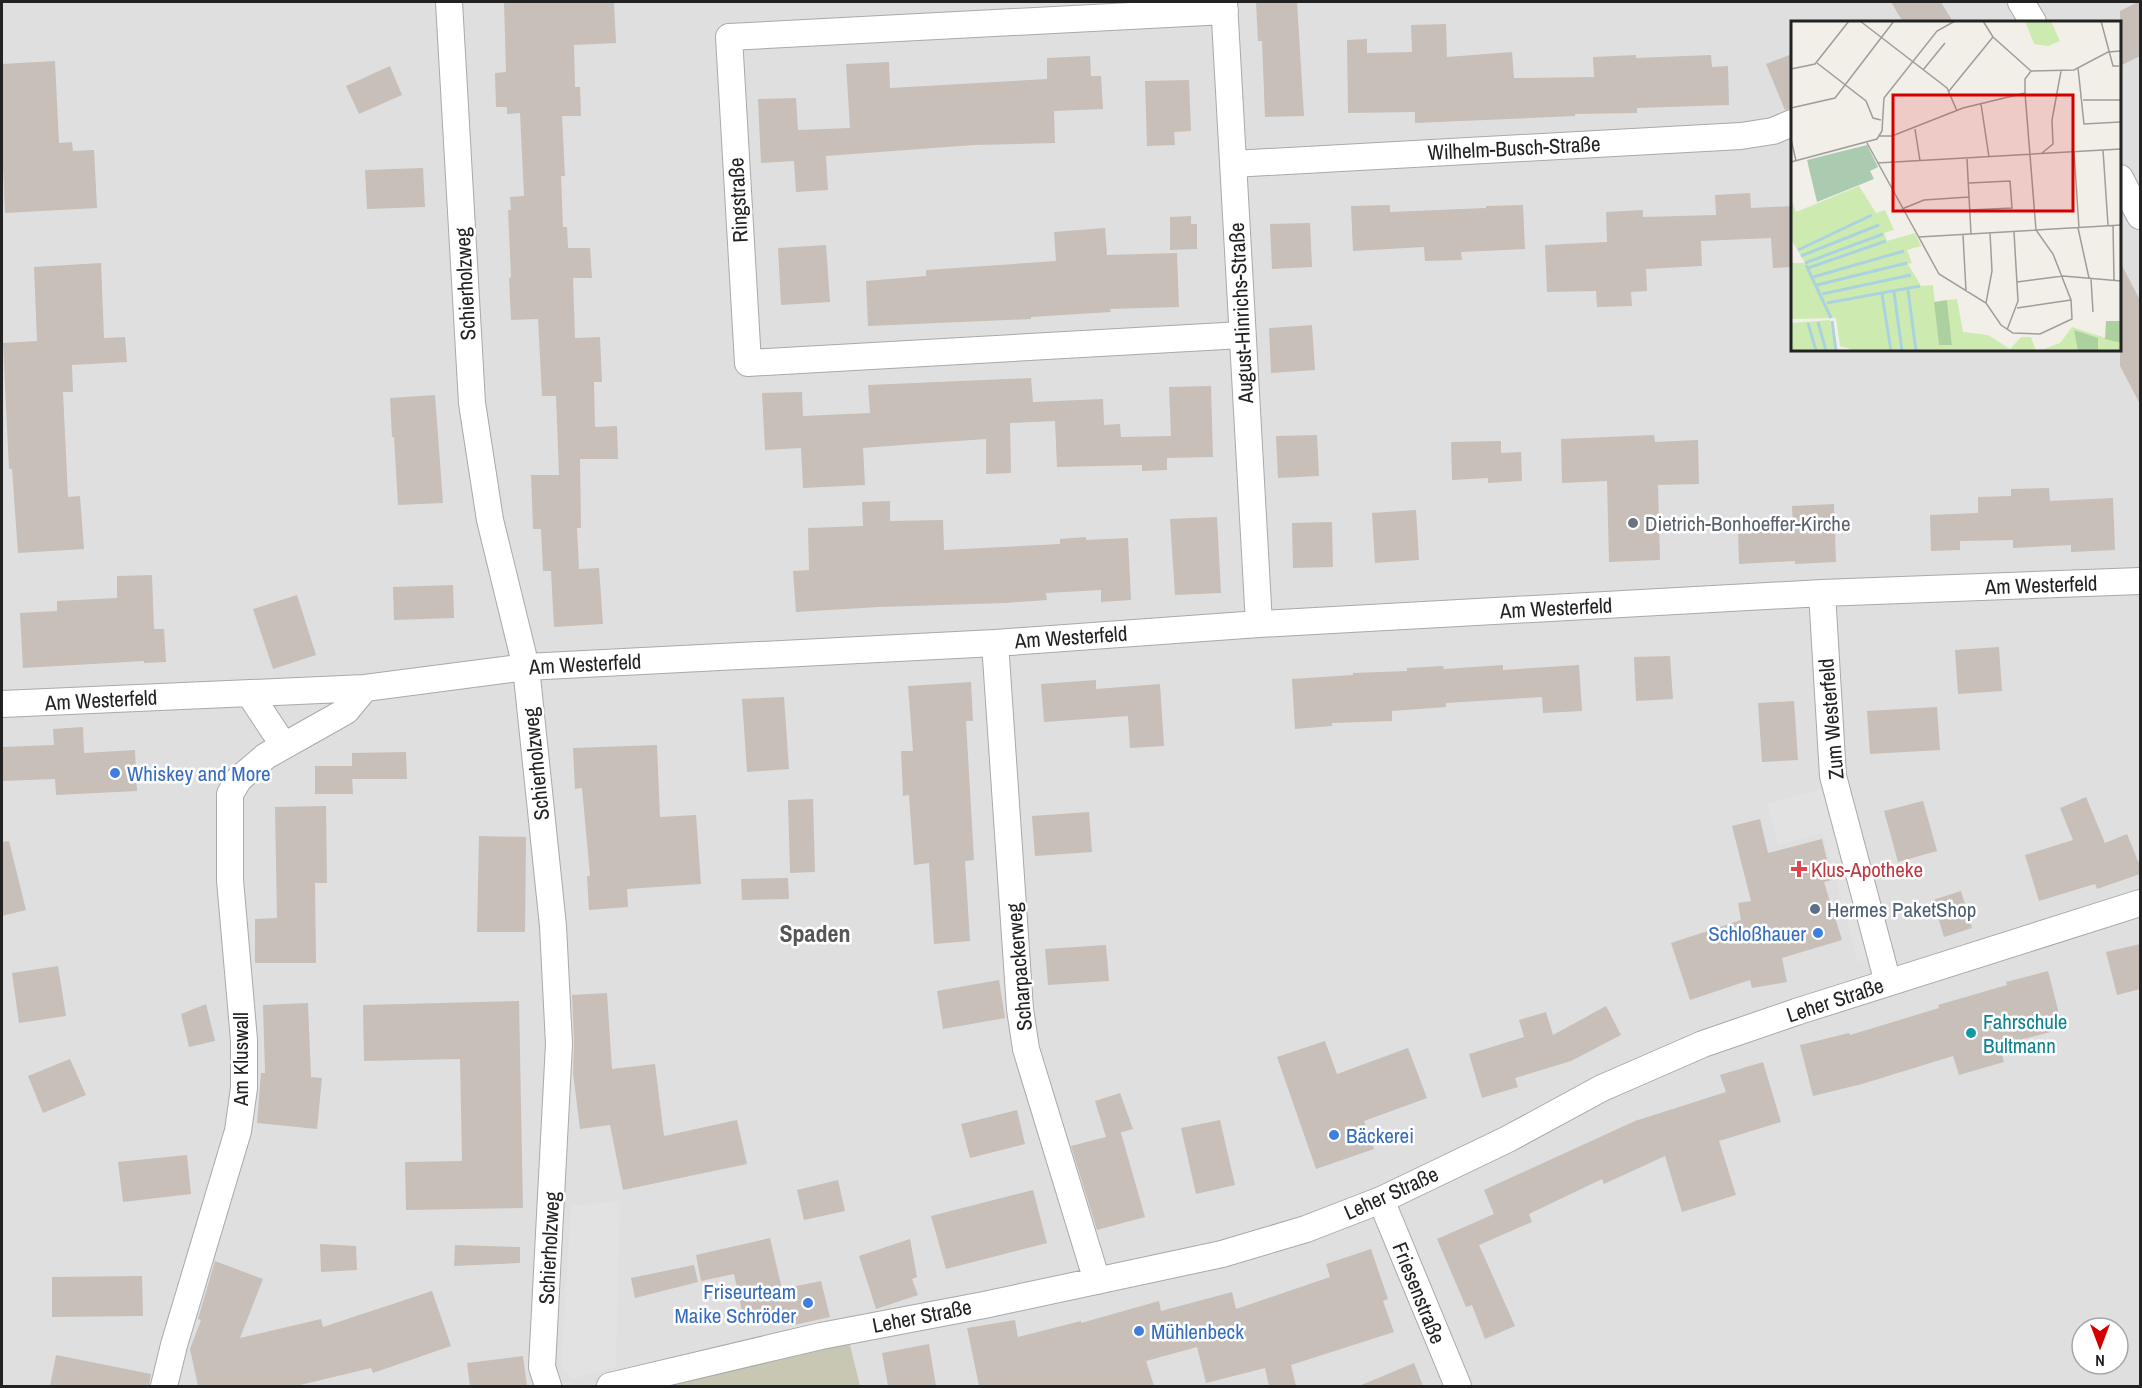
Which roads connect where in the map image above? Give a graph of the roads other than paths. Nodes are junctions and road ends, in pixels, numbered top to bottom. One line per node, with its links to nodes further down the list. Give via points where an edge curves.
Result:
1 (449, 2): 12 (street, Schierholzweg, via 472,403 490,520)
2 (1224, 6): 4 (street, August-Hinrichs-Straße); 7 (street, Ringstraße, via 729,37 729,49 748,363)
3 (1791, 123): 4 (street, Wilhelm-Busch-Straße, via 1741,136)
4 (1233, 164): 7 (street, August-Hinrichs-Straße)
5 (2121, 180): 6 (street)
6 (2140, 216)
7 (1242, 335): 10 (street, August-Hinrichs-Straße)
8 (2140, 581): 9 (street, Am Westerfeld)
9 (1822, 593): 10 (street, Am Westerfeld); 18 (street, Zum Westerfeld, via 1833,776)
10 (1259, 624): 11 (street, Am Westerfeld)
11 (995, 643): 12 (street, Am Westerfeld); 20 (street, Scharpackerweg, via 1026,1049)
12 (526, 667): 13 (street, Am Westerfeld); 22 (street, Schierholzweg, via 553,926 559,1044 542,1367)
13 (365, 688): 14 (street, Am Westerfeld); 16 (street, Am Kluswall, via 346,711)
14 (249, 693): 15 (street, Am Westerfeld); 16 (street)
15 (2, 704)
16 (284, 746): 21 (street, Am Kluswall, via 239,779 230,794 230,880 244,1040 244,1088 238,1131)
17 (2140, 903): 18 (street, Leher Straße)
18 (1888, 983): 19 (street, Leher Straße, via 1703,1044 1602,1088)
19 (1381, 1200): 20 (street, Leher Straße, via 1243,1248); 24 (street, Friesenstraße)
20 (1097, 1281): 23 (street, Leher Straße, via 822,1336)
21 (164, 1386)
22 (548, 1386)
23 (610, 1386)
24 (1458, 1386)

